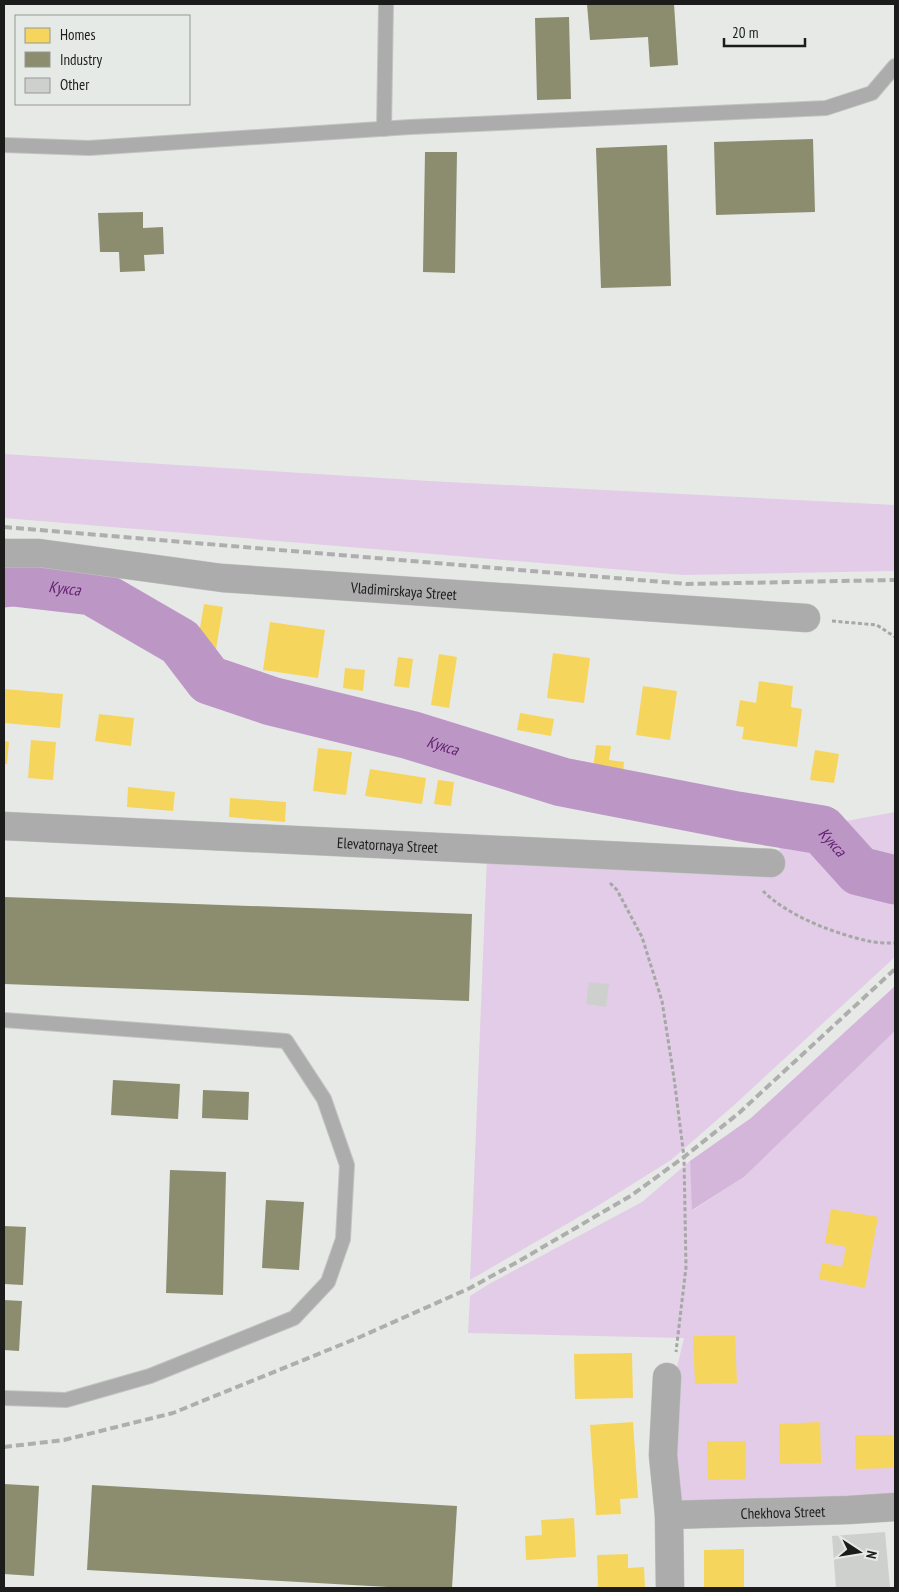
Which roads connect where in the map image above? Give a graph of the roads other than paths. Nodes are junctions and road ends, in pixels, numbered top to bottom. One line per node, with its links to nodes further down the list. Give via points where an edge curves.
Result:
1 (386, 4): 3 (lane)
2 (895, 66): 3 (lane, via 872,93 826,108)
3 (384, 129): 4 (lane, via 89,148)
4 (4, 145)
5 (4, 553): 6 (street, Vladimirskaya Street, via 39,553 222,578)
6 (806, 618)
7 (4, 826): 8 (street, Elevatornaya Street)
8 (771, 862)
9 (4, 1020): 11 (lane, via 286,1041 324,1099 347,1165 343,1238 328,1282 294,1318 150,1376 66,1400)
10 (667, 1377): 13 (street, via 663,1456)
11 (4, 1398)
12 (895, 1506): 13 (street, Chekhova Street)
13 (669, 1515): 14 (street)
14 (670, 1588)

